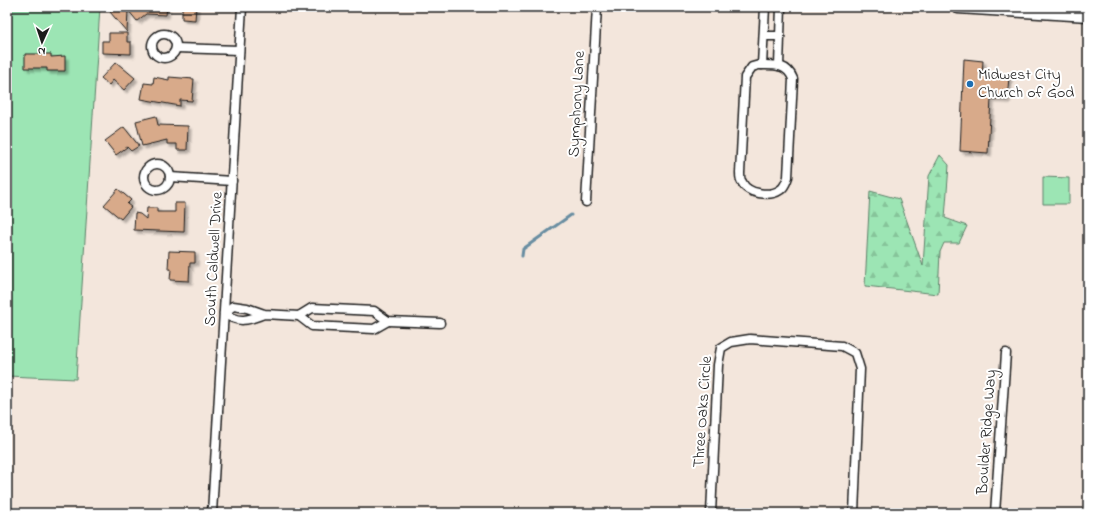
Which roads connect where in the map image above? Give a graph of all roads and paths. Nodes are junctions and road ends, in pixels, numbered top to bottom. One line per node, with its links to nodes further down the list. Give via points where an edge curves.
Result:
1 (242, 7): 11 (street, South Caldwell Drive)
2 (597, 7): 16 (street, Symphony Lane)
3 (765, 7): 8 (street)
4 (781, 7): 9 (street)
5 (958, 7): 6 (main road)
6 (1016, 9): 7 (main road)
7 (1088, 15)
8 (764, 36): 9 (street); 12 (street)
9 (780, 36): 13 (street)
10 (176, 48): 11 (street)
11 (239, 50): 15 (street, South Caldwell Drive)
12 (762, 65): 13 (street); 13 (street, via 752,67 745,77 744,87 740,173 742,183 748,190 755,192 774,193 785,185 788,177 793,79 788,69)
13 (779, 66)
14 (170, 177): 15 (street)
15 (232, 181): 18 (street, South Caldwell Drive)
16 (586, 202)
17 (247, 308): 18 (street, via 233,306); 19 (street); 21 (street)
18 (224, 313): 21 (street, via 232,319); 25 (street, South Caldwell Drive)
19 (264, 314): 20 (street); 21 (street)
20 (299, 316): 22 (street, via 312,308 374,311); 22 (street, via 312,326 374,329)
21 (246, 320)
22 (388, 321): 23 (street)
23 (440, 324)
24 (1006, 353): 28 (street, Boulder Ridge Way)
25 (212, 513)
26 (711, 513): 27 (street, Three Oaks Circle, via 721,348 731,342 750,340 842,346 855,353 860,369)
27 (854, 513)
28 (995, 513)

